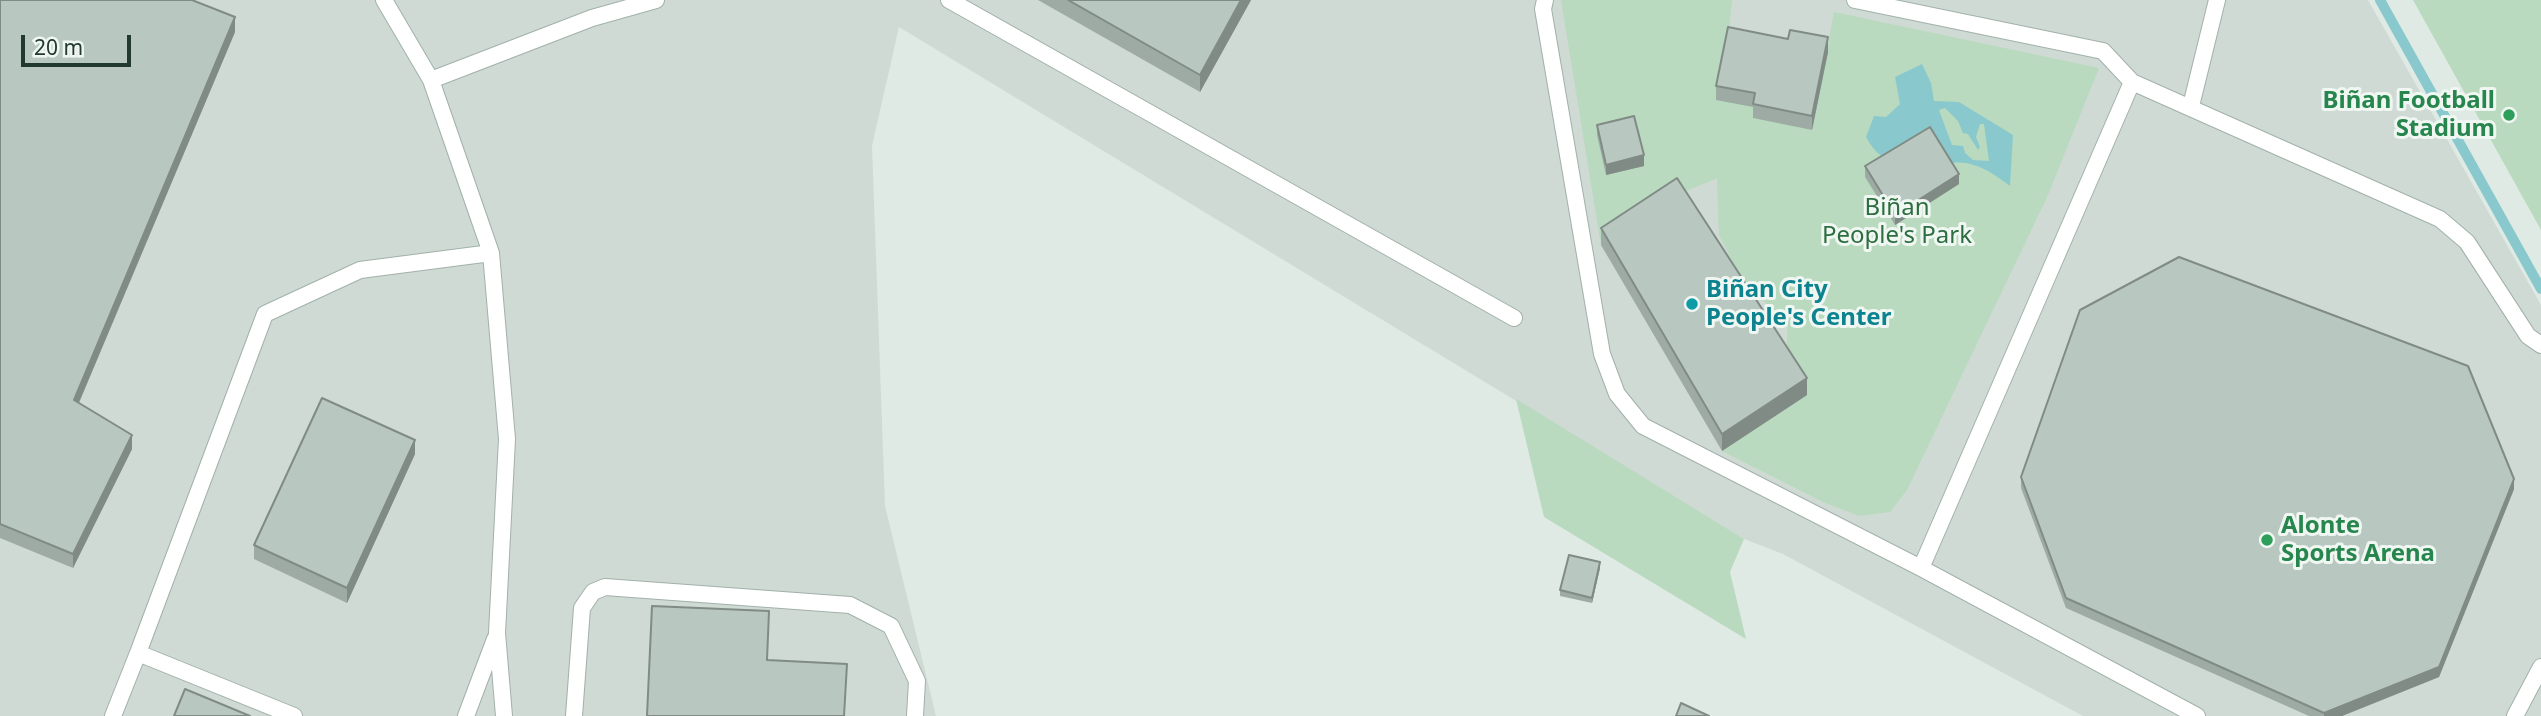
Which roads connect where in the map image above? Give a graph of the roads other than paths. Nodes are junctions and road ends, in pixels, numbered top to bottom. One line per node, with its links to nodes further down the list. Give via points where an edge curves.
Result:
1 (384, 0): 7 (lane)
2 (656, 0): 7 (lane, via 592,18)
3 (949, 0): 11 (lane)
4 (1545, 0): 13 (lane, via 1602,354 1617,394 1643,426)
5 (1855, 0): 8 (lane, via 2103,51)
6 (2217, 0): 9 (lane)
7 (431, 80): 10 (lane)
8 (2132, 82): 9 (lane); 13 (lane)
9 (2191, 106): 12 (lane, via 2440,219 2467,242 2528,336)
10 (491, 253): 14 (lane, via 507,439); 15 (lane, via 360,270 265,314)
11 (1514, 318)
12 (2541, 345)
13 (1922, 568): 23 (lane)
14 (498, 633): 19 (lane); 20 (lane)
15 (138, 653): 17 (lane); 18 (lane)
16 (2541, 667): 24 (lane)
17 (113, 716)
18 (294, 716)
19 (466, 716)
20 (504, 716)
21 (574, 716): 22 (lane, via 582,608 593,592 605,587 850,605 891,626 917,681)
22 (915, 716)
23 (2197, 716)
24 (2515, 716)

